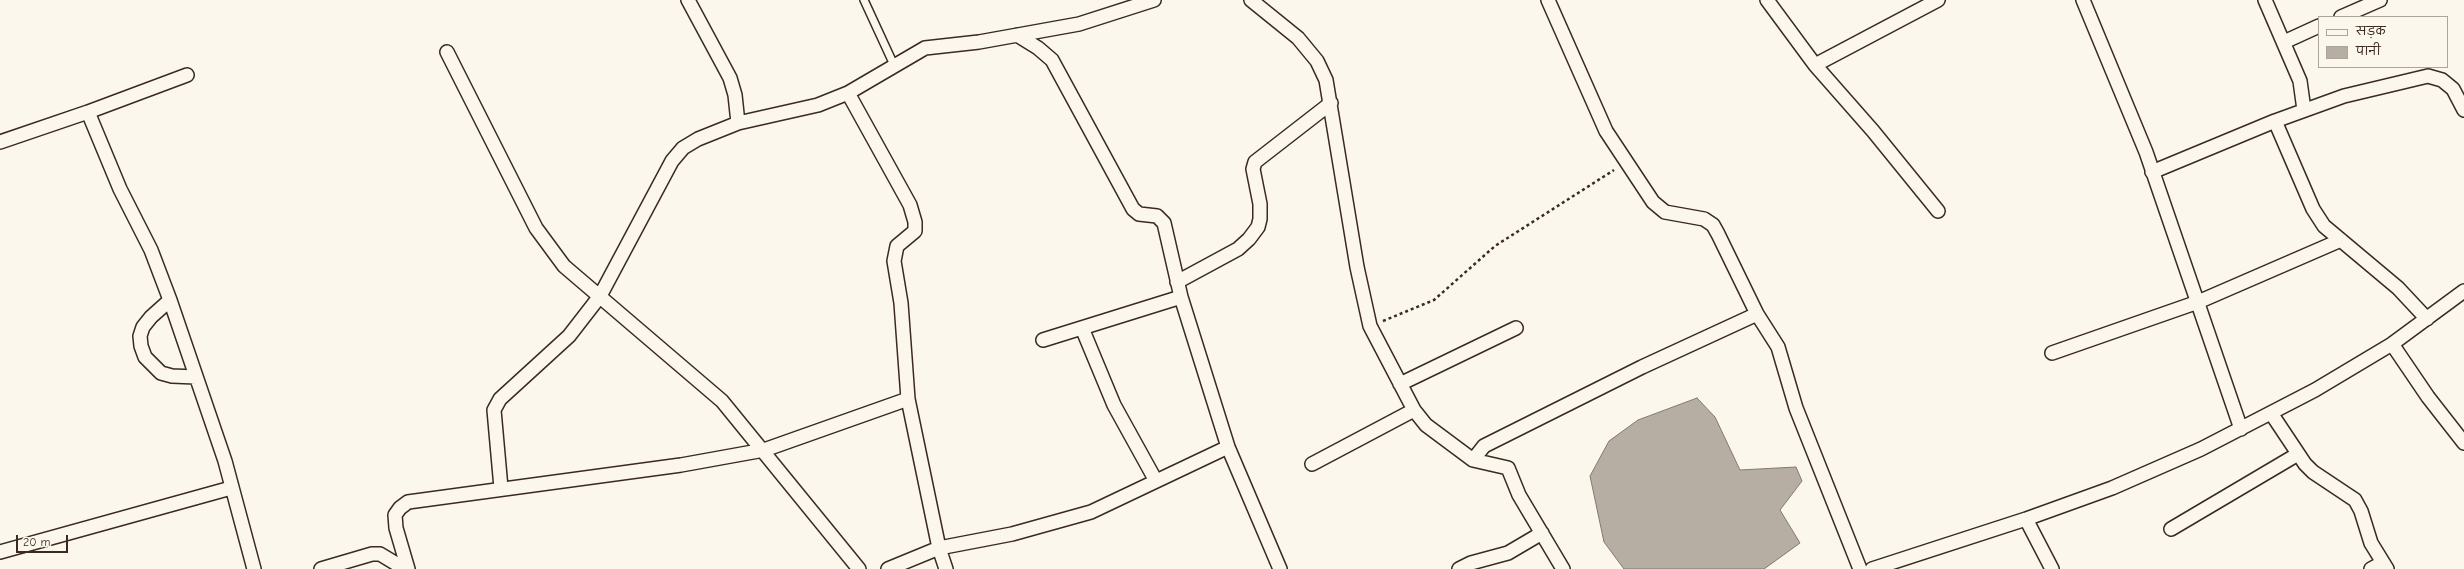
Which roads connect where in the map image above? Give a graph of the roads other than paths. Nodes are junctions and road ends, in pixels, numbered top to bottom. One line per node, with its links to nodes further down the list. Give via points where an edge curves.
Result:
1 (688, 0): 25 (street, via 730,78)
2 (864, 0): 16 (lane)
3 (1154, 0): 13 (street, via 1078,24)
4 (1251, 0): 20 (street, via 1298,38 1317,61 1326,80)
5 (1548, 0): 36 (street, via 1606,131 1658,208 1665,212 1704,219 1713,225)
6 (1767, 0): 17 (street)
7 (1938, 0): 17 (street)
8 (2083, 0): 27 (street)
9 (2265, 0): 14 (street)
10 (2380, 0): 11 (street)
11 (2343, 16)
12 (2318, 26): 14 (street)
13 (1018, 35): 16 (street, via 925,48); 30 (street, via 1052,60 1133,208 1139,214 1157,216 1164,223)
14 (2284, 42): 21 (street, via 2300,81)
15 (447, 52): 32 (street, via 536,228 564,266)
16 (894, 65): 19 (street)
17 (1815, 65): 28 (street)
18 (188, 75): 23 (street)
19 (848, 93): 25 (street, via 818,105); 45 (street, via 910,205 915,222 915,230 894,252 901,303)
20 (1331, 103): 30 (street, via 1255,162 1253,169 1260,204 1260,219 1258,227 1249,239 1238,249); 44 (street, via 1357,267 1370,326)
21 (2304, 110): 22 (street, via 2344,96 2428,76 2442,80 2453,90); 24 (street)
22 (2464, 110)
23 (88, 112): 26 (street); 34 (street)
24 (2275, 121): 27 (street); 29 (street, via 2313,209 2324,226)
25 (738, 123): 32 (street, via 683,148 672,161)
26 (0, 142)
27 (2152, 172): 35 (street)
28 (1938, 211)
29 (2341, 240): 35 (street); 37 (street, via 2398,288)
30 (1177, 282): 33 (street)
31 (2464, 291): 37 (street)
32 (600, 296): 51 (street, via 722,401); 57 (street, via 569,336 500,399 494,410)
33 (1181, 297): 38 (street); 50 (street)
34 (170, 300): 43 (street); 43 (street, via 144,327 140,336 141,346 145,357 161,373)
35 (2198, 302): 42 (street); 48 (street)
36 (1757, 314): 53 (street, via 1642,367 1484,446); 74 (street, via 1778,347 1796,408)
37 (2427, 319): 41 (street)
38 (1082, 328): 40 (street); 55 (street, via 1114,405)
39 (1516, 328): 44 (street)
40 (1043, 340)
41 (2392, 344): 47 (street); 49 (street, via 2428,397)
42 (2052, 353)
43 (196, 377): 56 (street, via 225,461)
44 (1400, 384): 46 (street)
45 (908, 399): 51 (street); 61 (street)
46 (1414, 410): 53 (street, via 1426,425); 54 (street)
47 (2271, 413): 48 (street); 52 (street)
48 (2241, 429): 58 (street, via 2112,488)
49 (2464, 443)
50 (1228, 447): 55 (street); 71 (street)
51 (764, 450): 57 (street, via 681,465); 68 (street)
52 (2298, 454): 59 (street); 63 (street, via 2313,472 2355,500 2362,511)
53 (1473, 460): 60 (street, via 1508,468 1519,495)
54 (1312, 464)
55 (1156, 481): 61 (street, via 1091,512 1012,534)
56 (231, 488): 62 (street); 64 (street)
57 (500, 488): 67 (street, via 408,502 400,508 395,515 396,528)
58 (2026, 519): 75 (street); 76 (street)
59 (2171, 529)
60 (1542, 533): 72 (street, via 1508,553); 73 (street)
61 (939, 548): 69 (street); 70 (street)
62 (0, 552)
63 (2380, 567)
64 (254, 569)
65 (321, 569): 66 (street, via 372,554 380,554)
66 (405, 569)
67 (408, 569)
68 (859, 569)
69 (888, 569)
70 (946, 569)
71 (1280, 569)
72 (1459, 569)
73 (1563, 569)
74 (1860, 569)
75 (1872, 569)
76 (2052, 569)

